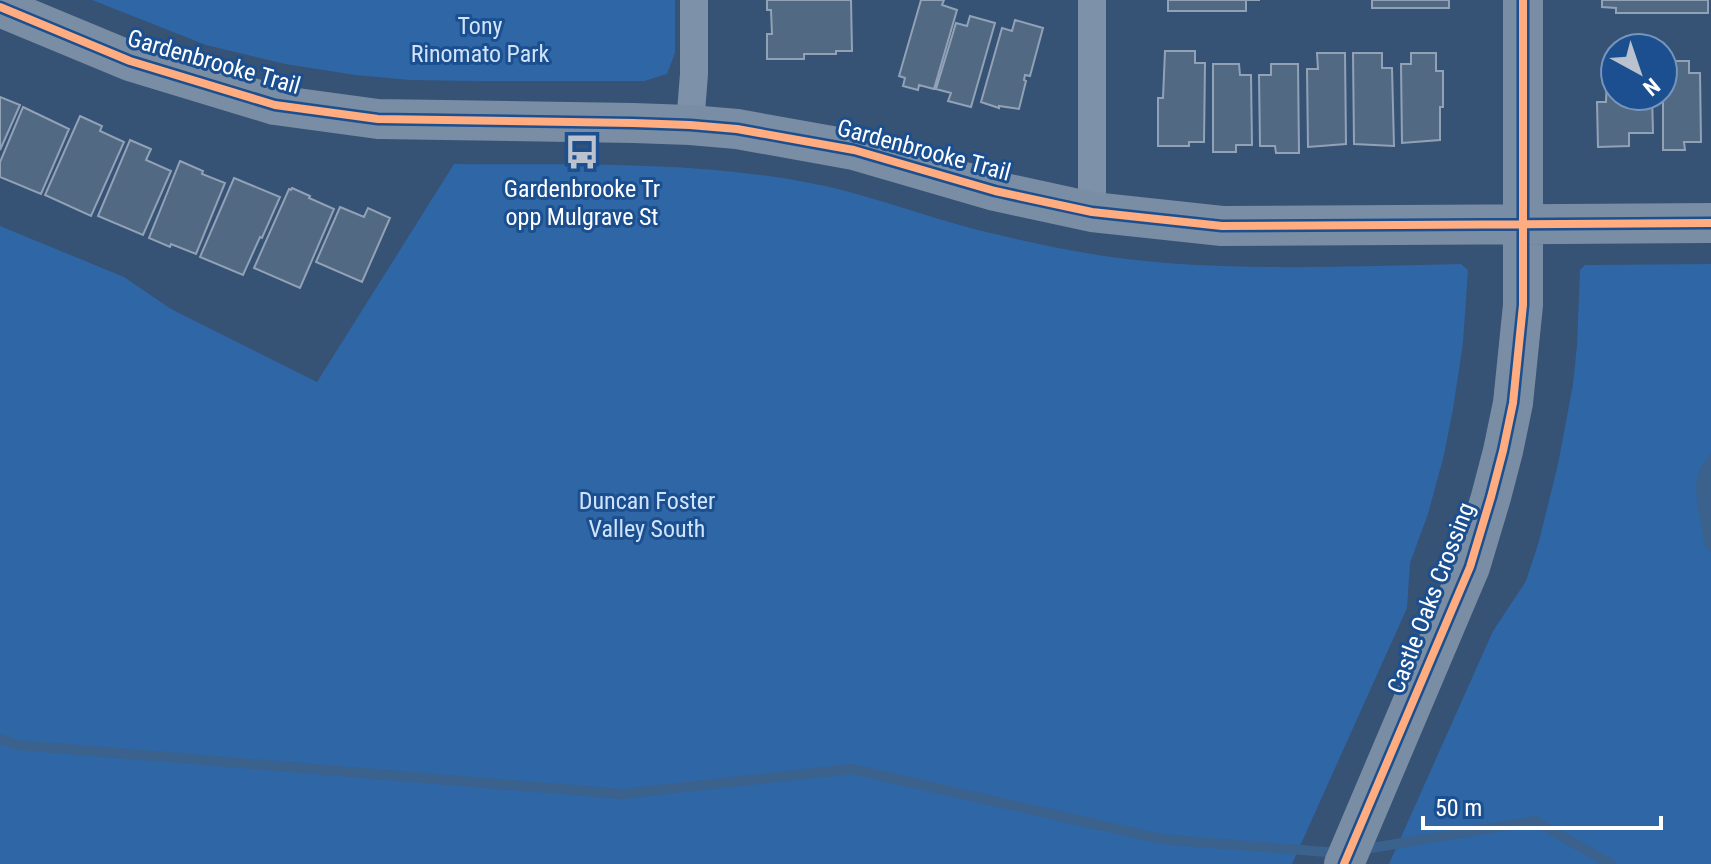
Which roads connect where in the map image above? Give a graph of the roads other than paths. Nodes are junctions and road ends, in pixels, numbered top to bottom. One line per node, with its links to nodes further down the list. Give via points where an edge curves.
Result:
1 (694, 0): 5 (street)
2 (1092, 0): 6 (street)
3 (1523, 0): 8 (street, Castle Oaks Crossing)
4 (0, 7): 5 (street, Gardenbrooke Trail, via 130,61 275,105 378,119)
5 (690, 125): 6 (street, Gardenbrooke Trail, via 854,150 995,191)
6 (1092, 212): 8 (street, Gardenbrooke Trail, via 1222,226)
7 (1711, 223): 8 (street, Gardenbrooke Trail)
8 (1522, 224): 9 (street, Castle Oaks Crossing, via 1523,305 1503,451 1470,567)
9 (1344, 864)

